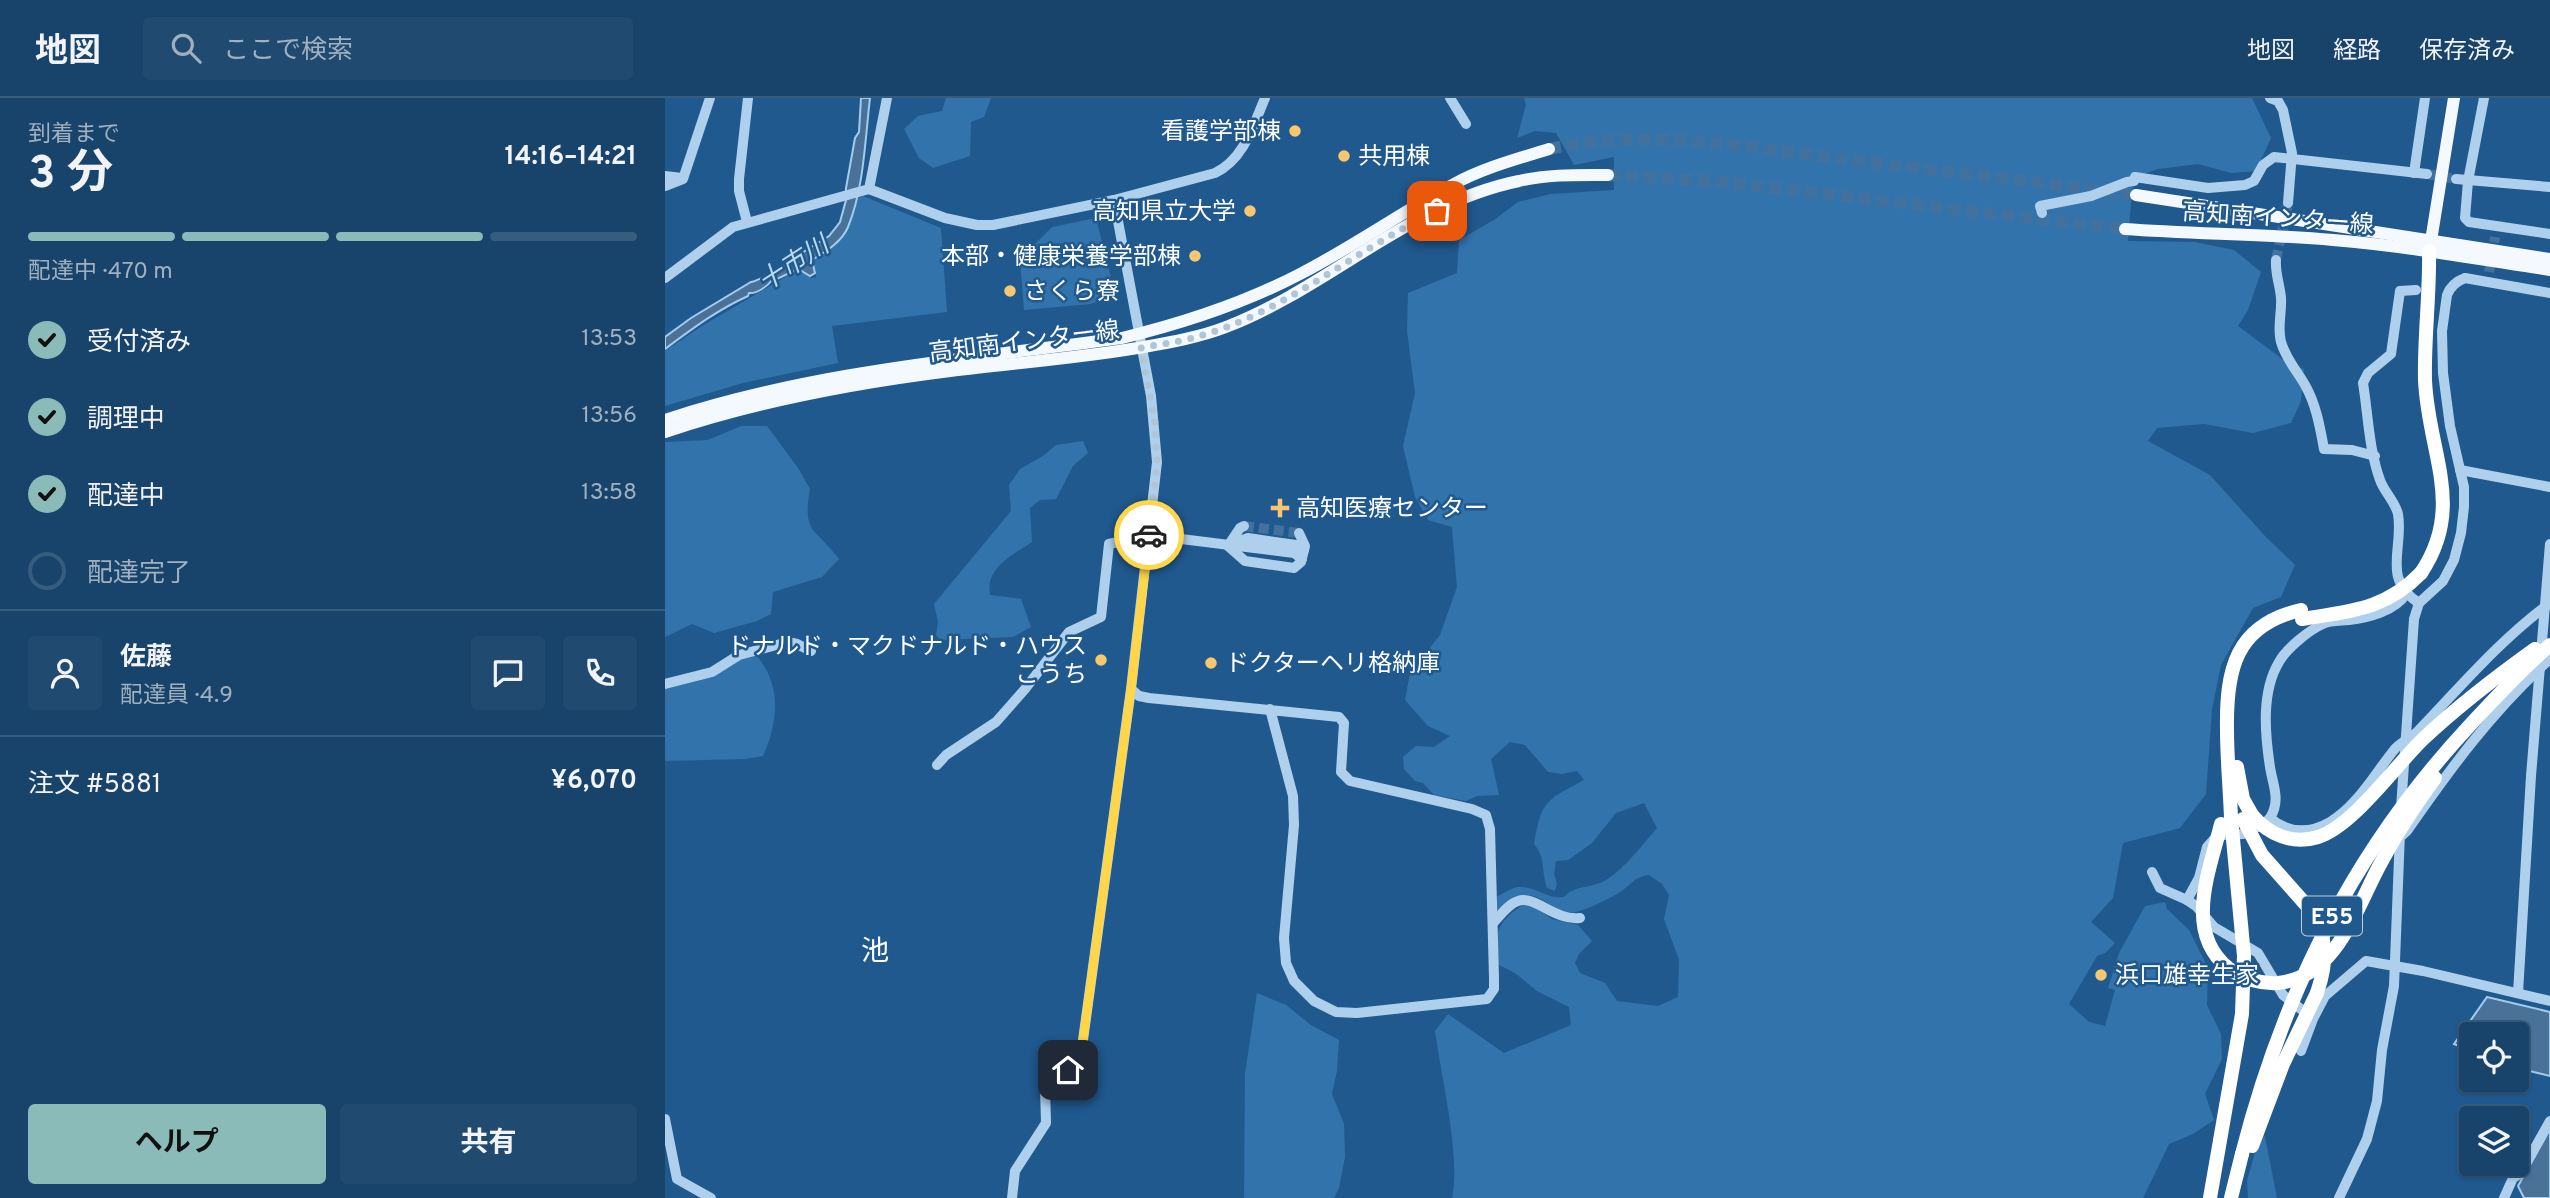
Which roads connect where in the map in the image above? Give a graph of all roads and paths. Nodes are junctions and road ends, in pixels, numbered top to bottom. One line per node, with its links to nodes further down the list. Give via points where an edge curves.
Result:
1 (710, 98): 17 (street)
2 (748, 98): 27 (street, via 739,179)
3 (887, 98): 22 (street)
4 (1265, 98): 24 (street, via 1229,167)
5 (1450, 98): 10 (street)
6 (2270, 98): 12 (street, via 2279,101 2283,110)
7 (2425, 98): 13 (street)
8 (2454, 98): 30 (main road)
9 (2484, 98): 19 (street)
10 (1466, 124)
11 (1549, 149): 39 (main road, 高知南インター線, via 1455,183 1301,274)
12 (2292, 158): 13 (street); 25 (street); 26 (street, via 2268,160 2254,181 2245,185 2208,188 2135,177 2091,196 2041,206)
13 (2414, 173): 14 (street)
14 (2427, 174)
15 (1608, 175): 39 (main road, 高知南インター線, via 1558,174 1460,200 1413,222 1255,314 1199,336)
16 (665, 176): 17 (street)
17 (683, 178): 20 (street)
18 (2456, 179): 19 (street)
19 (2468, 181): 21 (street); 29 (street, via 2466,221 2496,232)
20 (665, 186)
21 (2550, 187)
22 (866, 190): 24 (street, via 939,217 978,225); 27 (street)
23 (2136, 195): 30 (main road, 高知南インター線)
24 (1114, 200): 39 (street)
25 (2288, 203)
26 (2042, 213)
27 (747, 222): 34 (street, via 733,226)
28 (2125, 229): 30 (main road, 高知南インター線)
29 (2550, 234)
30 (2430, 245): 31 (main road, 高知南インター線); 33 (main road, 高知南インター線); 54 (highway, via 2421,295 2418,386 2435,510 2429,540 2417,570 2398,582 2371,597)
31 (2550, 258)
32 (2276, 260): 42 (street, via 2281,342 2306,387 2324,449)
33 (2550, 270)
34 (665, 278)
35 (2416, 290): 42 (street, via 2400,291 2391,354 2363,383)
36 (2433, 292): 38 (street)
37 (2550, 293): 38 (street, via 2489,276 2459,280)
38 (2447, 295): 43 (street, via 2443,373)
39 (1140, 341): 40 (main road, 高知南インター線, via 1122,338 856,372); 41 (main road, 高知南インター線, via 856,385); 47 (street, via 1157,463)
40 (665, 420)
41 (665, 432)
42 (2375, 456): 51 (street, via 2380,481 2397,510 2397,570)
43 (2460, 470): 44 (street); 52 (street, via 2465,497 2459,547 2443,581)
44 (2550, 487)
45 (1244, 527): 49 (street)
46 (1299, 533): 50 (street, via 1304,540)
47 (1149, 535): 49 (street); 62 (street); 66 (street, via 1109,544 1101,617 1069,632 996,722)
48 (2550, 544): 53 (street)
49 (1228, 546): 50 (street, via 1248,538 1296,545); 50 (street, via 1241,559 1287,568 1294,568)
50 (1303, 555)
51 (2406, 594): 52 (street); 67 (street, via 2379,612 2324,623 2284,653 2274,670 2267,700 2269,763 2277,799)
52 (2419, 603): 65 (street)
53 (2547, 605): 59 (street); 61 (street)
54 (2302, 615): 68 (highway, via 2264,636 2241,668 2235,699 2243,799); 68 (highway, via 2268,622 2238,653 2228,686 2227,747)
55 (2550, 638): 68 (highway, bridge, via 2424,738 2329,832 2309,839 2286,838)
56 (2550, 645): 64 (highway, E55, bridge)
57 (811, 651): 60 (street, via 788,642 739,655 712,672)
58 (2550, 659): 59 (street)
59 (2541, 667): 64 (street); 75 (street)
60 (665, 684)
61 (2462, 684): 64 (street); 65 (street)
62 (1131, 689): 63 (street, via 1149,698); 83 (street, via 1080,1062 1045,1087 1046,1123 1015,1171)
63 (1270, 709): 73 (street, via 1342,719 1341,772 1350,781 1486,815); 73 (street, via 1293,796 1284,952 1294,981 1314,1001 1336,1012 1357,1013 1487,999 1494,989)
64 (2487, 713): 68 (highway, bridge, via 2404,822 2339,942 2323,963 2306,975 2272,983 2250,979 2228,968 2213,950 2203,925 2202,905); 69 (street); 81 (highway, E55, bridge, via 2453,743 2392,818 2337,906 2272,1050)
65 (2405, 741): 67 (street, via 2331,821 2296,831); 69 (street)
66 (937, 765)
67 (2270, 818): 71 (street, via 2255,830 2215,838 2207,847)
68 (2237, 819): 81 (highway, bridge, via 2320,926 2325,967); 84 (highway, bridge, via 2244,993)
69 (2399, 838): 74 (street)
70 (2152, 872): 71 (street, via 2160,888)
71 (2187, 900): 77 (street, via 2214,927 2259,953 2283,995)
72 (1580, 918): 73 (street, via 1555,915 1527,900 1510,905)
73 (1493, 923)
74 (2395, 967): 75 (street); 77 (street, via 2366,961 2325,996); 87 (street, via 2374,1119)
75 (2518, 993): 76 (street)
76 (2550, 1001)
77 (2313, 1019): 78 (street)
78 (2301, 1051)
79 (665, 1119): 82 (street, via 677,1179)
80 (2550, 1121): 88 (street)
81 (2245, 1155): 85 (highway, E55); 86 (highway)
82 (711, 1198)
83 (1012, 1198)
84 (2210, 1198)
85 (2231, 1198)
86 (2237, 1198)
87 (2339, 1198)
88 (2504, 1198)

